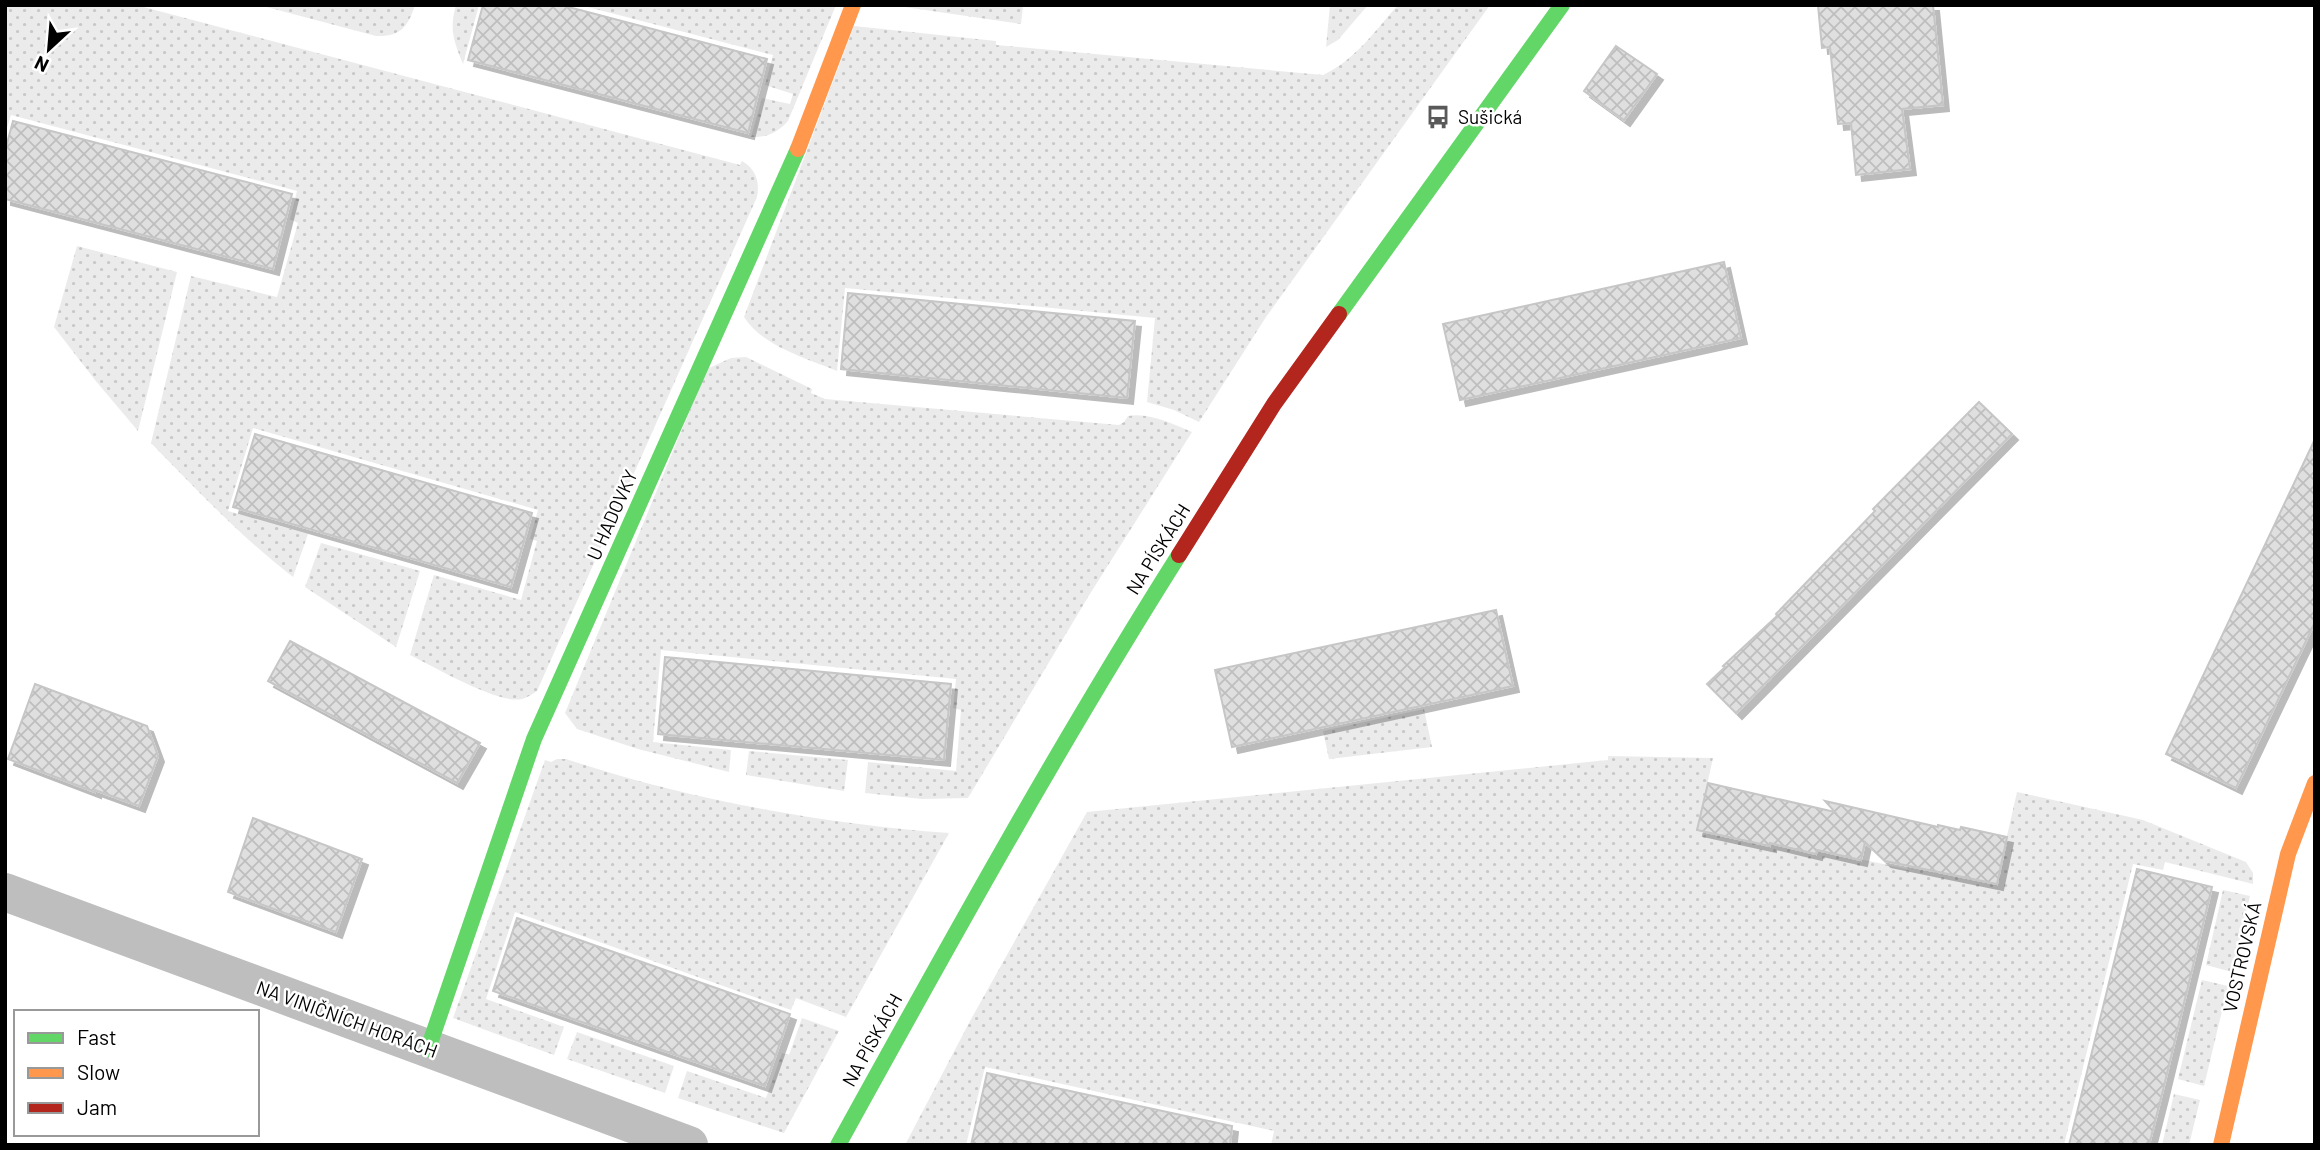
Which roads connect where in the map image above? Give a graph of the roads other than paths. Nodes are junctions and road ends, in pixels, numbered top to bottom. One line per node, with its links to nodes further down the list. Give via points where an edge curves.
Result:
1 (853, 5): 5 (street, U HADOVKY, via 791,167 534,739)
2 (1562, 5): 7 (street, NA PÍSKÁCH, via 1274,404 1026,807)
3 (2315, 783): 8 (street, VOSTROVSKÁ, via 2288,854)
4 (5, 892): 5 (street, NA VINIČNÍCH HORÁCH)
5 (428, 1049): 6 (street, NA VINIČNÍCH HORÁCH)
6 (689, 1145)
7 (838, 1145)
8 (2221, 1145)

